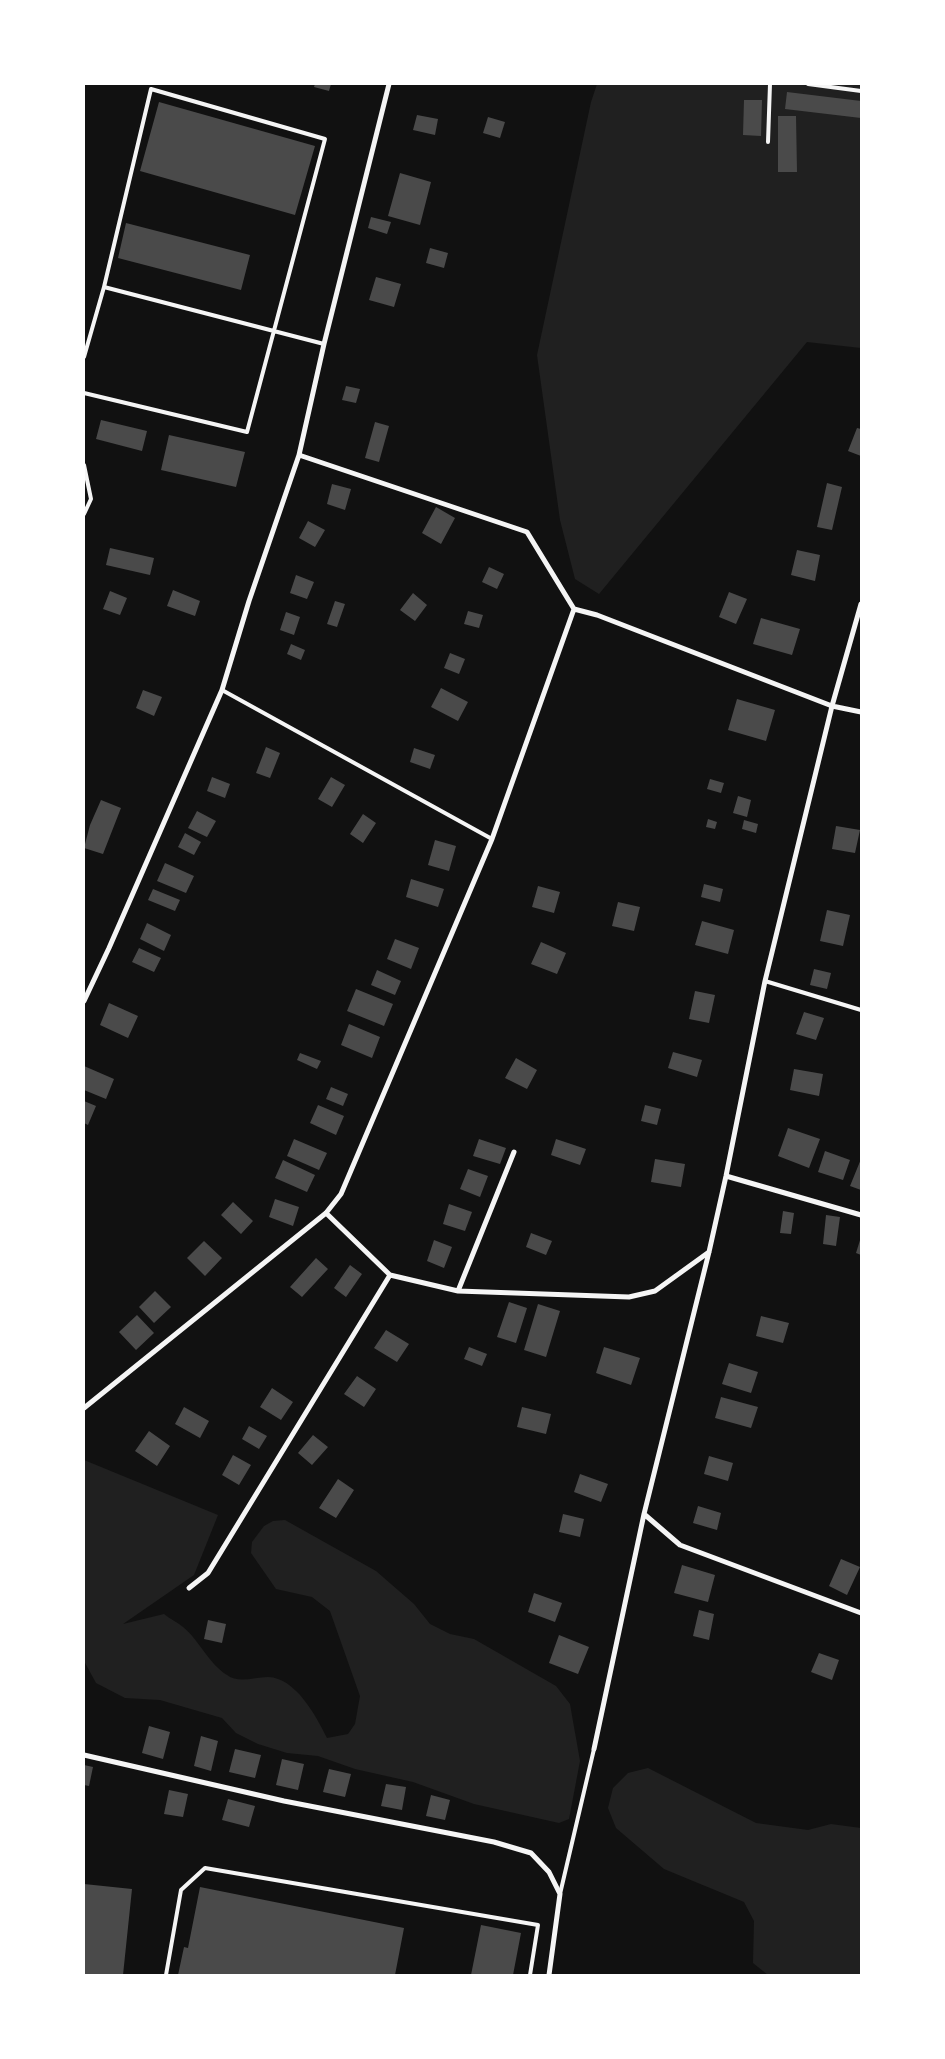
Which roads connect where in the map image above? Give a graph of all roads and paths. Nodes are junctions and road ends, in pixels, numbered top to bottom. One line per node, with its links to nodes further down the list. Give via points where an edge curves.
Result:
1 (389, 84): 8 (street)
2 (770, 84): 5 (lane)
3 (808, 84): 4 (lane)
4 (861, 91)
5 (768, 142)
6 (104, 287): 7 (lane); 7 (lane, via 151,89 325,139); 9 (lane)
7 (273, 330): 8 (lane); 10 (lane, via 247,432)
8 (324, 344): 11 (street)
9 (84, 358)
10 (84, 393)
11 (299, 455): 15 (street, via 527,532); 16 (street)
12 (84, 466): 13 (lane, via 91,499)
13 (84, 514)
14 (861, 604): 17 (street)
15 (574, 609): 17 (street); 19 (street)
16 (222, 690): 19 (lane); 21 (street)
17 (832, 706): 18 (street); 20 (street)
18 (861, 712)
19 (492, 839): 25 (street, via 341,1194)
20 (765, 980): 22 (lane); 24 (street)
21 (84, 1001)
22 (861, 1010)
23 (514, 1152): 29 (street)
24 (726, 1176): 26 (street); 27 (street)
25 (326, 1213): 28 (street); 30 (street)
26 (861, 1215)
27 (709, 1252): 29 (street, via 655,1291 629,1297); 31 (street)
28 (390, 1275): 29 (street); 32 (street, via 208,1572)
29 (458, 1291)
30 (84, 1408)
31 (644, 1514): 33 (street, via 680,1545); 34 (street)
32 (189, 1588)
33 (861, 1613)
34 (594, 1749): 36 (lane)
35 (84, 1754): 36 (street, via 284,1801 494,1842 531,1853 549,1872)
36 (560, 1894): 39 (street)
37 (166, 1975): 38 (lane, via 181,1890 204,1868 538,1925)
38 (530, 1975)
39 (549, 1975)

